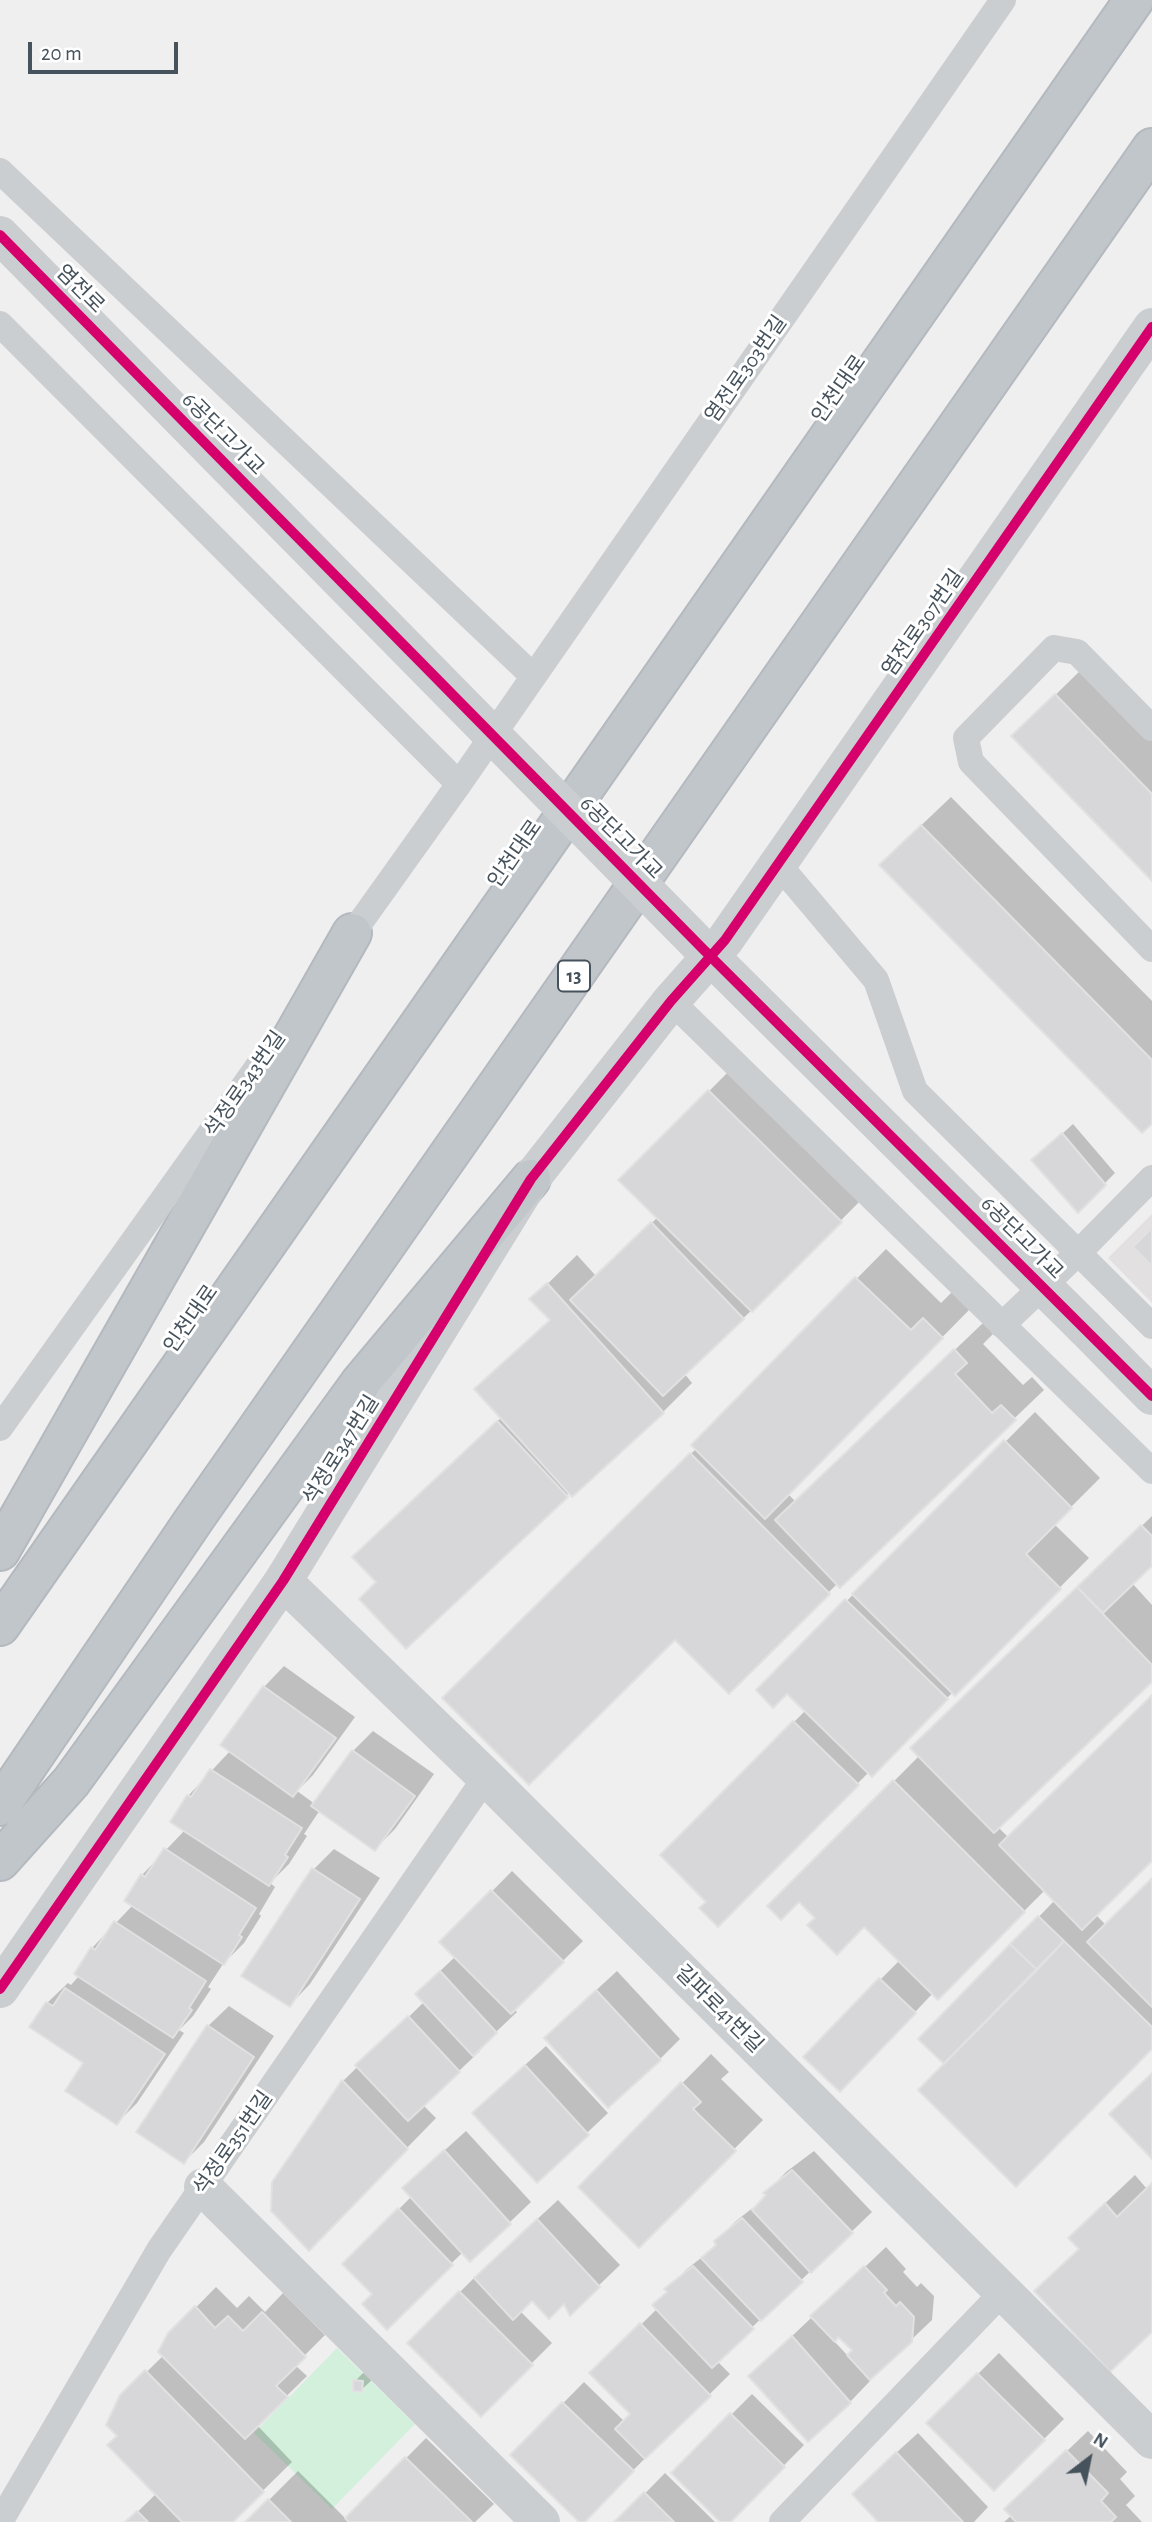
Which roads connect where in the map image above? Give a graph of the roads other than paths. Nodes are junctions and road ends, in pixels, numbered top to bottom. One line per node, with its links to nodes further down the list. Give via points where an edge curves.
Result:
1 (1003, 0): 9 (lane, 염전로303번길)
2 (1133, 0): 28 (highway, 인천대로)
3 (1152, 148): 30 (highway, 13, via 193,1521)
4 (0, 171): 9 (lane)
5 (0, 235): 8 (street, 염전로)
6 (0, 324): 12 (lane)
7 (1152, 327): 13 (street, 염전로307번길)
8 (133, 370): 23 (street, 6공단고가교, bridge)
9 (533, 676): 11 (lane, 염전로303번길)
10 (1152, 728): 16 (lane, via 1077,652 1054,648 966,738 971,762)
11 (490, 739): 12 (lane, 석정로343번길)
12 (459, 784): 14 (lane, 석정로343번길)
13 (779, 865): 15 (street, 염전로307번길); 20 (lane, via 876,980 915,1091)
14 (352, 933): 24 (lane, 석정로343번길); 26 (highway)
15 (725, 940): 17 (street, 석정로347번길)
16 (1152, 949)
17 (671, 1001): 19 (street, 석정로347번길); 21 (lane)
18 (1152, 1178): 20 (lane)
19 (531, 1179): 27 (street, 석정로347번길); 31 (highway, via 360,1383 71,1783)
20 (1078, 1253): 21 (lane); 22 (lane)
21 (1002, 1325): 25 (lane)
22 (1152, 1326)
23 (1152, 1396)
24 (0, 1428)
25 (1152, 1471)
26 (0, 1551)
27 (283, 1581): 29 (street, 길파로41번길); 32 (street, 석정로347번길)
28 (0, 1626)
29 (486, 1777): 33 (lane, 석정로351번길); 34 (street, 길파로41번길)
30 (0, 1806)
31 (0, 1861)
32 (0, 1989)
33 (203, 2187): 36 (lane, 석정로351번길, via 159,2250); 37 (street)
34 (1003, 2292): 35 (street, 길파로41번길); 38 (lane)
35 (1152, 2440)
36 (0, 2522)
37 (541, 2522)
38 (782, 2522)

